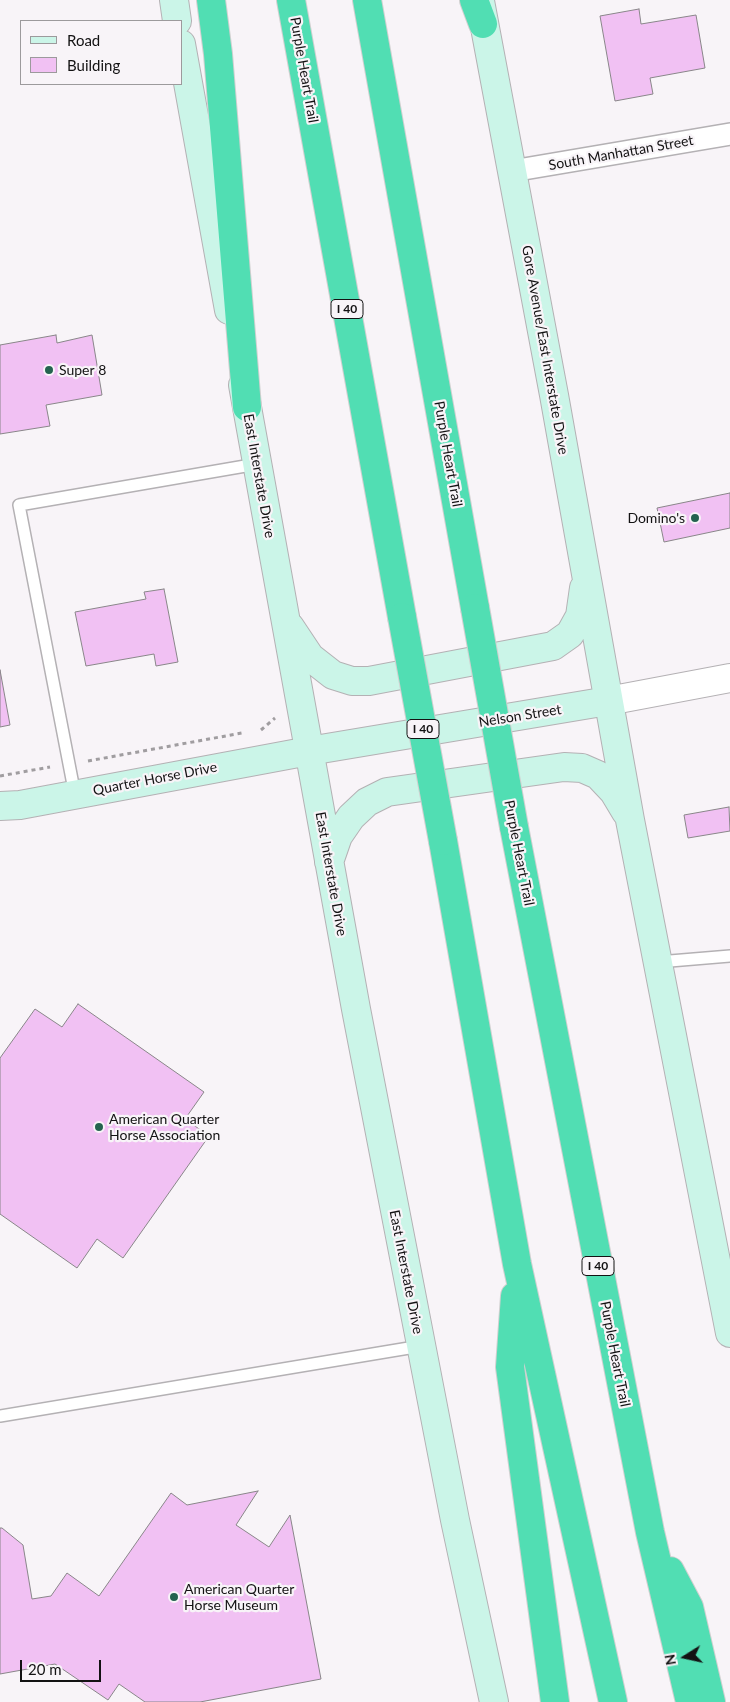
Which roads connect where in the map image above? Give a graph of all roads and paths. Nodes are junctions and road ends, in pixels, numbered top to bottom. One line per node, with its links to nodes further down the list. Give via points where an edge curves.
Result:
1 (174, 0): 6 (main road)
2 (211, 0): 10 (highway)
3 (292, 0): 28 (highway, Purple Heart Trail / I 40, bridge)
4 (367, 0): 32 (highway, Purple Heart Trail / I 40, bridge, via 514,827)
5 (479, 8): 9 (main road, Gore Avenue/East Interstate Drive)
6 (177, 20)
7 (182, 50): 10 (main road, East Interstate Drive)
8 (730, 134): 9 (street, South Manhattan Street)
9 (512, 171): 12 (main road, Gore Avenue/East Interstate Drive)
10 (247, 407): 11 (main road, East Interstate Drive)
11 (257, 464): 13 (main road, East Interstate Drive); 20 (lane, via 19,506)
12 (586, 575): 13 (main road, via 580,616 570,634 553,646 369,681 333,676 310,657); 15 (main road, Gore Avenue/East Interstate Drive)
13 (285, 619): 19 (main road, East Interstate Drive)
14 (730, 678): 15 (street, Nelson Street)
15 (608, 701): 19 (main road, Nelson Street); 24 (main road)
16 (276, 711): 17 (path, via 276,717 263,729)
17 (254, 731)
18 (245, 732): 20 (path)
19 (309, 750): 22 (main road, Quarter Horse Drive); 25 (main road, East Interstate Drive)
20 (69, 764): 21 (path); 22 (lane)
21 (0, 776)
22 (75, 794): 23 (main road, Quarter Horse Drive)
23 (0, 806)
24 (630, 820): 25 (main road, via 614,792 598,775 582,768 564,766 388,792 367,802 351,817 338,836); 27 (main road)
25 (329, 862): 30 (main road, East Interstate Drive)
26 (730, 956): 27 (lane)
27 (658, 962): 29 (main road)
28 (517, 1264): 34 (highway, via 510,1367); 35 (highway, Purple Heart Trail / I 40)
29 (729, 1320)
30 (420, 1346): 31 (lane); 33 (main road, East Interstate Drive)
31 (0, 1416)
32 (650, 1532): 36 (highway, Purple Heart Trail / I 40); 37 (highway, via 689,1607)
33 (494, 1702)
34 (555, 1702)
35 (613, 1702)
36 (690, 1702)
37 (711, 1702)

